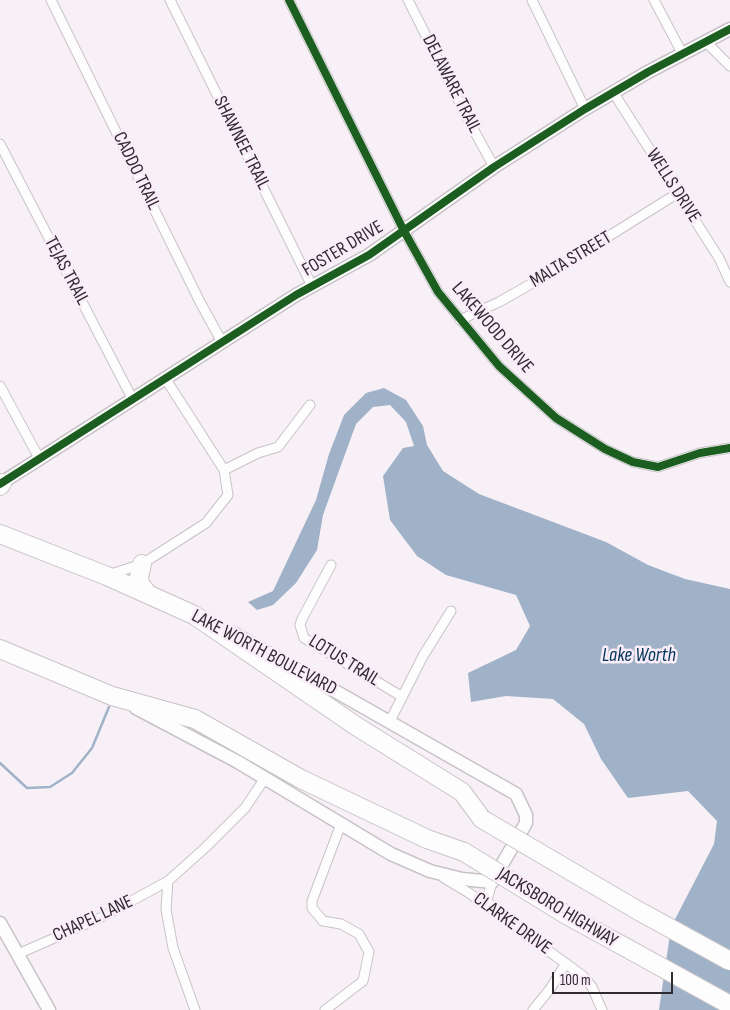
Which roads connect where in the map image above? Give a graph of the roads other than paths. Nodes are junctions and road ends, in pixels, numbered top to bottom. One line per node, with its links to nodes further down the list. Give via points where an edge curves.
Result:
1 (51, 0): 20 (street, CADDO TRAIL)
2 (170, 0): 18 (street, SHAWNEE TRAIL)
3 (289, 0): 16 (street, LAKEWOOD DRIVE)
4 (408, 0): 14 (street, DELAWARE TRAIL)
5 (532, 0): 12 (street)
6 (654, 0): 9 (street)
7 (730, 29): 8 (street, FOSTER DRIVE)
8 (706, 42): 9 (street, FOSTER DRIVE); 10 (street)
9 (682, 53): 11 (street, FOSTER DRIVE)
10 (730, 66)
11 (613, 92): 12 (street, FOSTER DRIVE); 15 (street, WELLS DRIVE)
12 (585, 109): 14 (street, FOSTER DRIVE)
13 (0, 144): 23 (street, TEJAS TRAIL)
14 (494, 167): 16 (street, FOSTER DRIVE)
15 (678, 193): 17 (street, WELLS DRIVE, via 719,258); 19 (street, MALTA STREET, via 545,276)
16 (404, 231): 18 (street, FOSTER DRIVE); 19 (street, LAKEWOOD DRIVE, via 438,292)
17 (730, 282)
18 (312, 286): 20 (street, FOSTER DRIVE)
19 (460, 320): 25 (street, LAKEWOOD DRIVE, via 499,366 556,418 619,456 658,467 700,453)
20 (222, 342): 21 (street, FOSTER DRIVE)
21 (165, 378): 23 (street, FOSTER DRIVE); 27 (street)
22 (0, 386): 26 (street)
23 (132, 398): 26 (street, FOSTER DRIVE)
24 (310, 405): 27 (street, via 278,447)
25 (730, 448)
26 (39, 458): 28 (street, FOSTER DRIVE)
27 (224, 470): 30 (street, via 228,495 212,518)
28 (1, 484)
29 (3, 533): 32 (highway, LAKE WORTH BOULEVARD)
30 (142, 564): 32 (street); 33 (highway, via 140,584)
31 (331, 565): 38 (street, LOTUS TRAIL, via 302,619 300,625 304,638)
32 (108, 576): 33 (highway, LAKE WORTH BOULEVARD)
33 (147, 593): 35 (highway, LAKE WORTH BOULEVARD)
34 (451, 611): 38 (street)
35 (194, 615): 39 (street, LAKE WORTH BOULEVARD, via 270,653); 48 (highway, JACKSBORO HIGHWAY, bridge, via 356,726 462,792 482,818)
36 (0, 649): 37 (highway)
37 (112, 696): 40 (street); 50 (highway, JACKSBORO HIGHWAY, bridge, via 195,719 301,779 427,839 464,852 566,914)
38 (401, 696): 39 (street)
39 (389, 723): 44 (street, LAKE WORTH BOULEVARD, via 516,794 526,822)
40 (265, 778): 41 (street); 43 (street, CHAPEL LANE, via 245,808)
41 (341, 824): 42 (street, via 391,854); 53 (street, via 312,908 323,920 341,924 359,934 368,946 368,964 363,980)
42 (430, 871): 44 (street); 45 (street, CLARKE DRIVE)
43 (168, 881): 47 (street, CHAPEL LANE, via 102,918); 52 (street, via 166,909 173,948)
44 (492, 882): 45 (street, via 488,900)
45 (497, 913): 49 (street, CLARKE DRIVE)
46 (0, 923): 47 (street)
47 (18, 954): 51 (street)
48 (730, 961)
49 (566, 963): 54 (street); 55 (street, CLARKE DRIVE, via 589,981)
50 (730, 1005)
51 (49, 1010)
52 (195, 1010)
53 (325, 1010)
54 (533, 1010)
55 (602, 1010)

